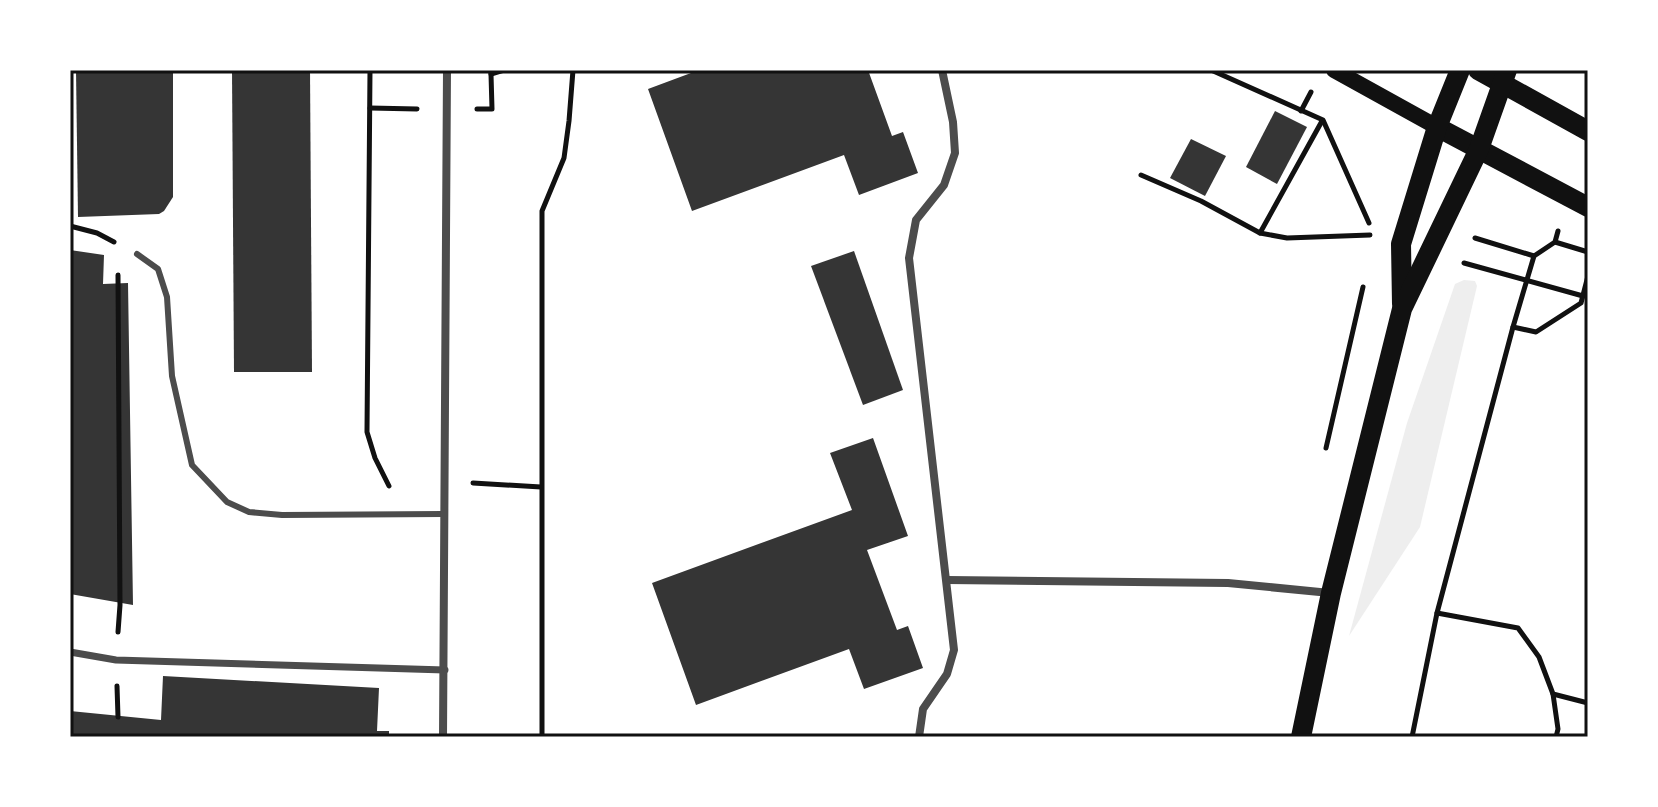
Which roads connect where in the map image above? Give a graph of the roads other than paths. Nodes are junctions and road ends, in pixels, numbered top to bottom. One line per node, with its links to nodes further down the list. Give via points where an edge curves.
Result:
1 (447, 70): 13 (street)
2 (942, 70): 14 (street, via 955,153 944,185 916,220 909,258)
3 (1334, 70): 7 (main road)
4 (1460, 70): 7 (main road)
5 (1478, 70): 6 (main road)
6 (1505, 76): 8 (main road); 9 (main road)
7 (1437, 127): 9 (main road); 12 (main road, via 1401,244)
8 (1588, 131)
9 (1479, 149): 10 (main road); 12 (main road)
10 (1588, 207)
11 (137, 254): 13 (lane, via 158,269 167,297 172,376 192,465 227,502 249,512 282,515)
12 (1402, 309): 15 (main road)
13 (443, 514): 17 (street)
14 (947, 580): 15 (street, via 1228,583); 19 (street, via 954,650 947,674 923,709)
15 (1331, 593): 20 (main road)
16 (70, 652): 17 (street, via 116,660)
17 (445, 670): 18 (street)
18 (443, 737)
19 (919, 737)
20 (1301, 737)

